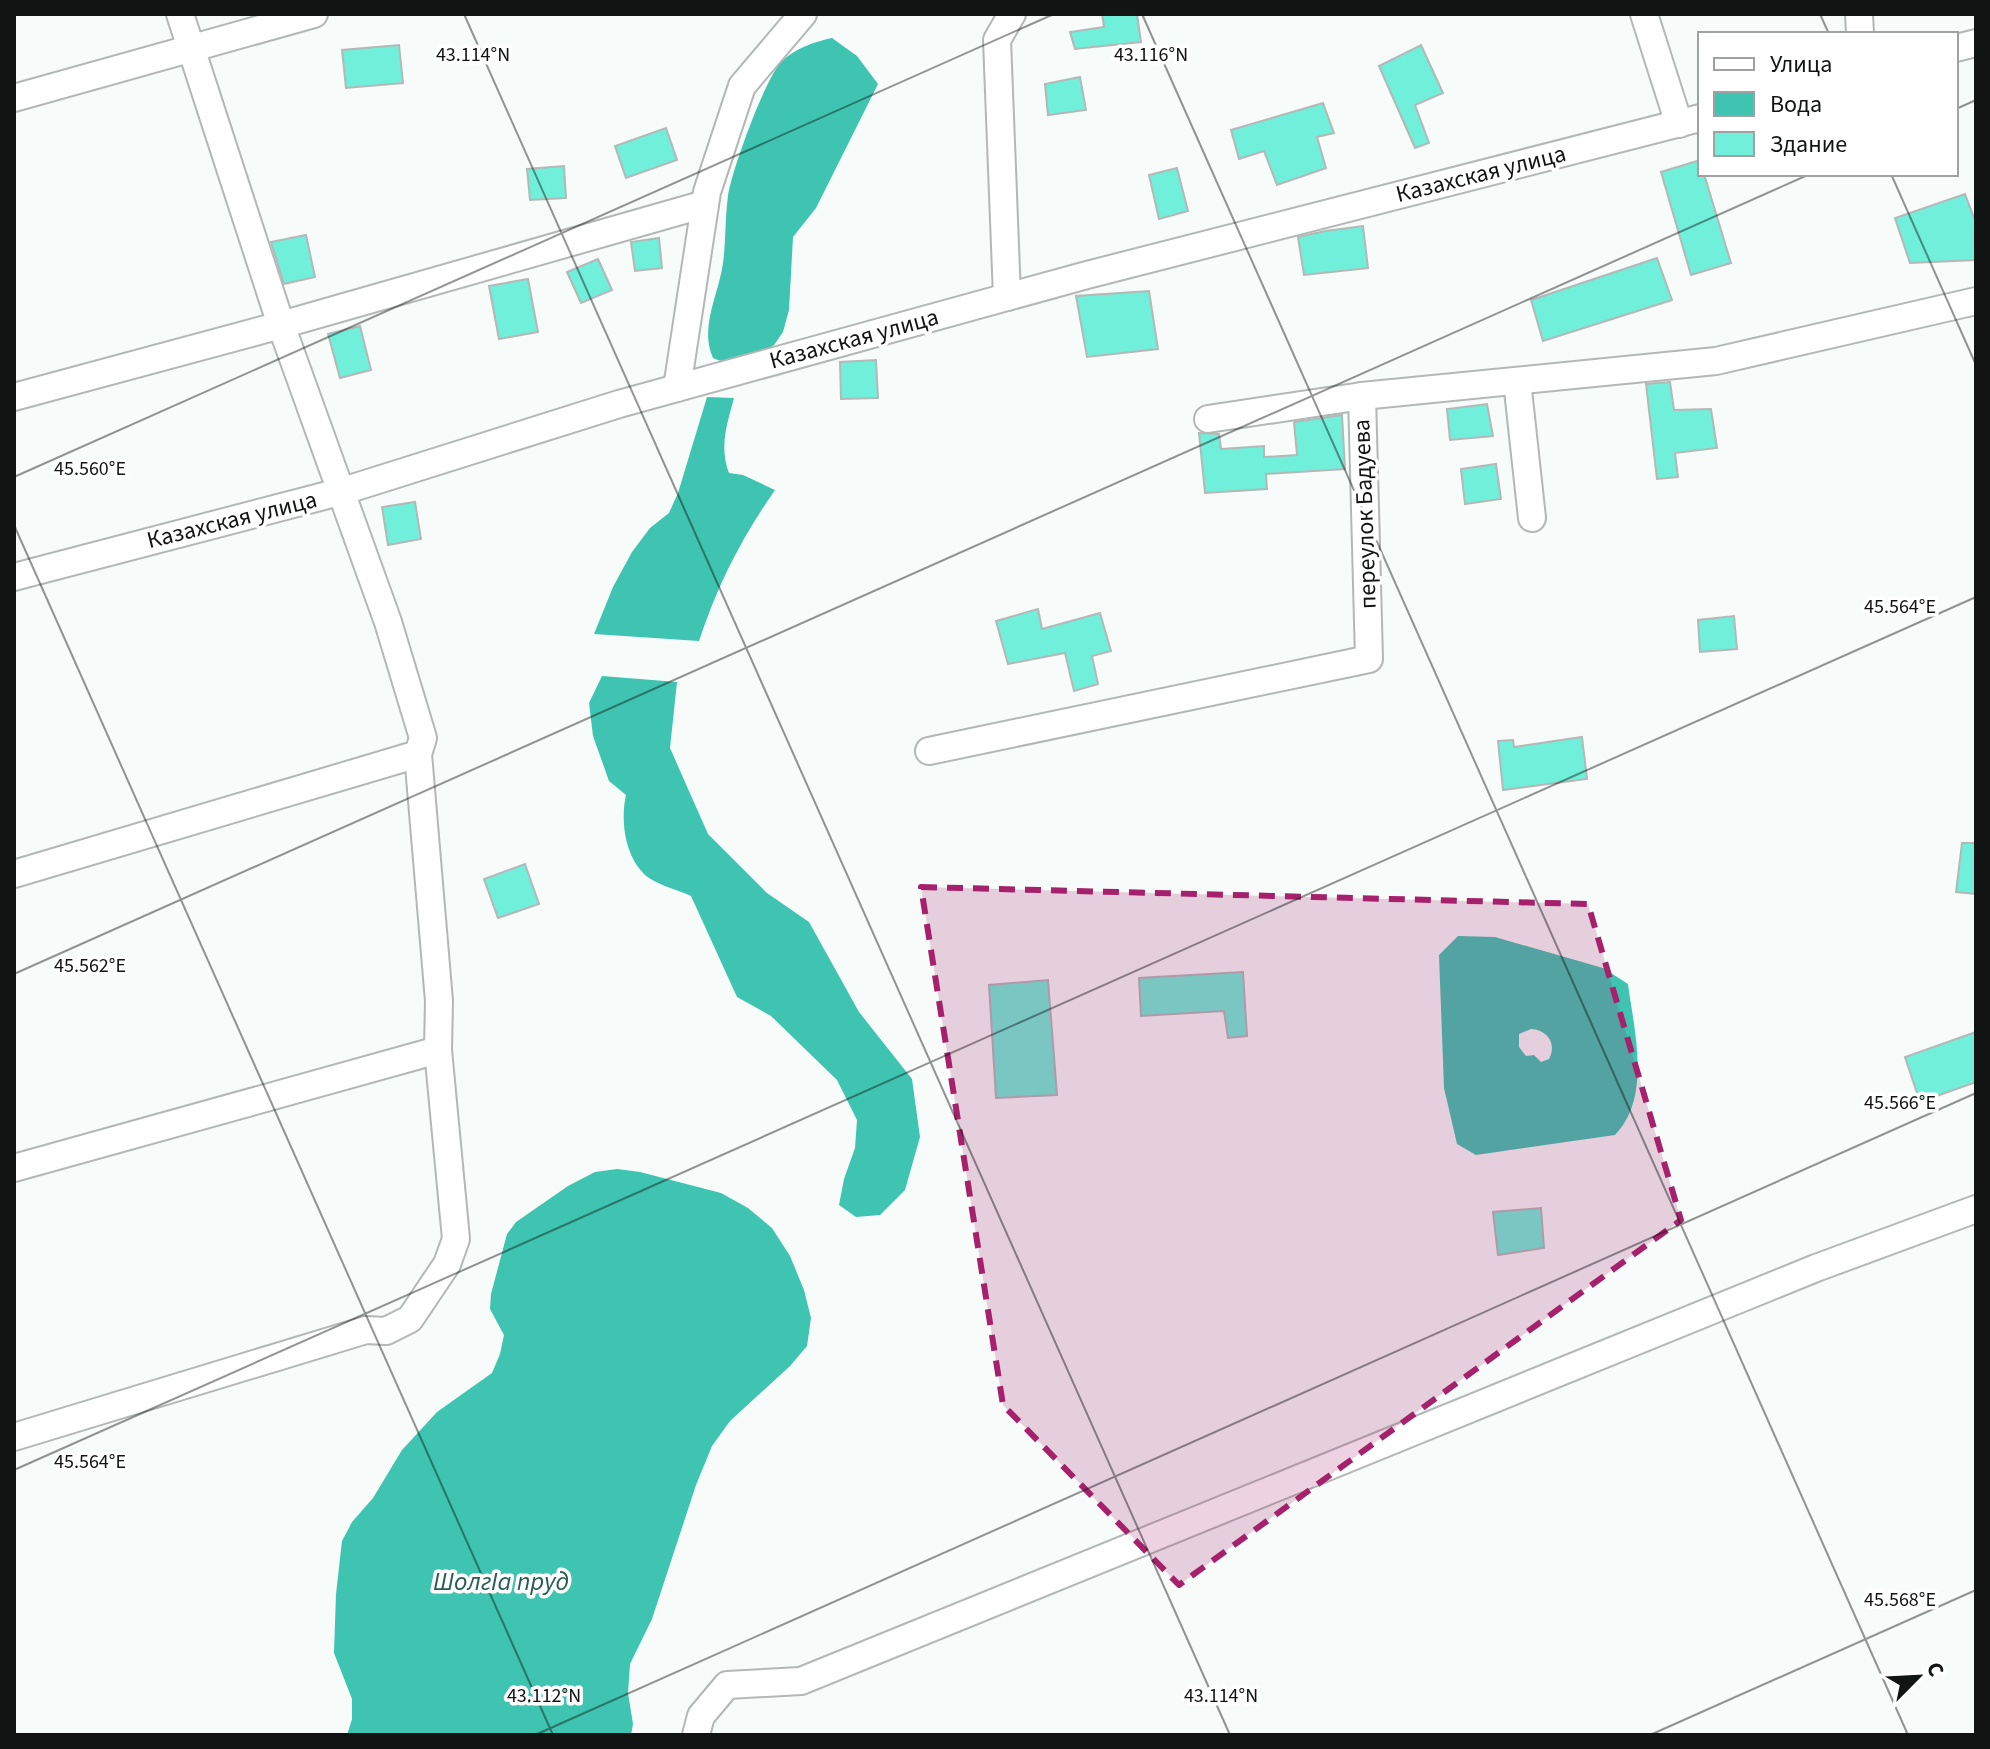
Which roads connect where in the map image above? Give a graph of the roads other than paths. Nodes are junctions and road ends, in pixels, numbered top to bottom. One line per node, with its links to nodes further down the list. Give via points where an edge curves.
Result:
1 (180, 14): 6 (street)
2 (314, 14): 6 (street)
3 (803, 14): 9 (street, via 742,86)
4 (1012, 14): 10 (street, via 997,40)
5 (1644, 14): 8 (street)
6 (191, 48): 7 (street); 12 (street)
7 (14, 98)
8 (1689, 121): 10 (street, Казахская улица)
9 (705, 204): 12 (street); 14 (street)
10 (1007, 297): 14 (street, Казахская улица)
11 (1976, 301): 13 (street, переулок Бадуева, via 1716,361)
12 (281, 325): 16 (street); 18 (street)
13 (1517, 381): 15 (street, переулок Бадуева); 19 (street)
14 (677, 388): 18 (street, Казахская улица)
15 (1362, 396): 17 (street); 21 (street, переулок Бадуева, via 1369,659)
16 (14, 397)
17 (1208, 419)
18 (343, 491): 20 (street, Казахская улица); 22 (street, via 423,738)
19 (1532, 518)
20 (14, 577)
21 (929, 751)
22 (418, 754): 23 (street); 24 (street, via 439,1001)
23 (14, 874)
24 (438, 1050): 25 (street); 27 (street, via 456,1239 447,1264 410,1319 386,1331 366,1330)
25 (14, 1168)
26 (1976, 1209): 28 (street, via 1816,1268 801,1681 727,1685 701,1716)
27 (14, 1437)
28 (696, 1735)

